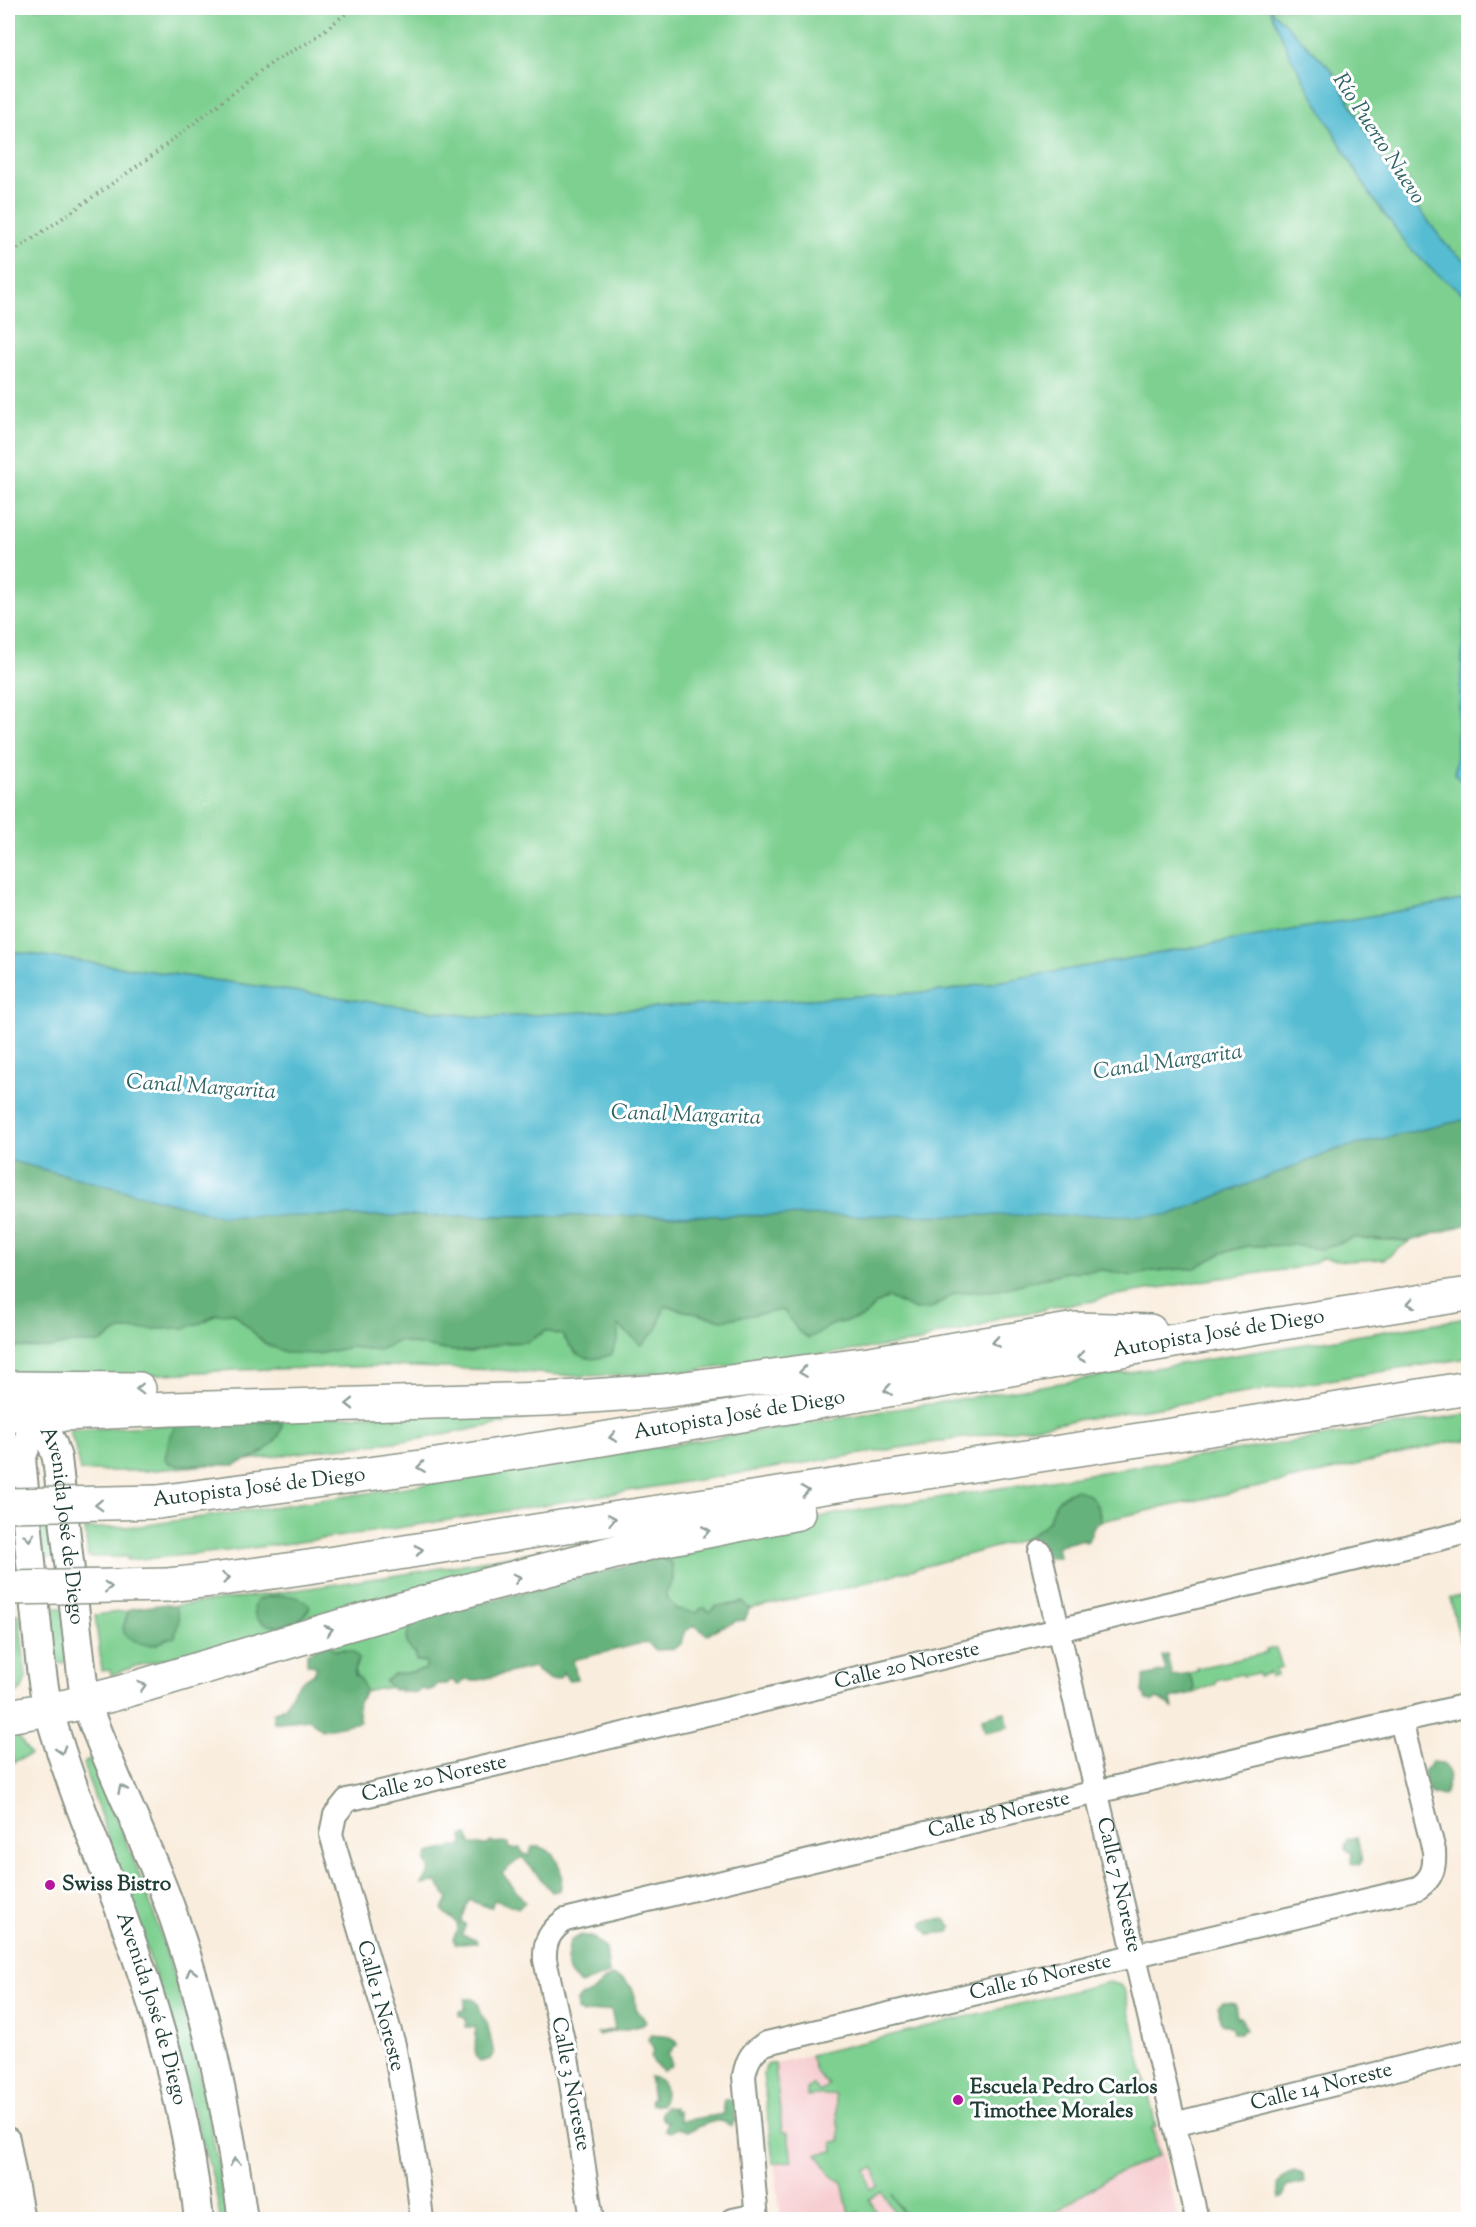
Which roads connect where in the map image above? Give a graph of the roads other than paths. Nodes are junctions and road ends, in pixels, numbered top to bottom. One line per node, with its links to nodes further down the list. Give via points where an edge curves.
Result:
1 (1468, 1294): 2 (highway, Autopista José de Diego, one-way to 2)
2 (1221, 1333): 3 (highway, one-way to 3, via 1076,1329); 9 (highway, Autopista José de Diego, one-way to 9, bridge, via 436,1465 158,1502)
3 (723, 1383): 4 (highway, one-way to 4, via 669,1379); 7 (highway, one-way to 7, via 547,1399 171,1409 63,1414)
4 (8, 1388)
5 (1468, 1388): 8 (highway)
6 (8, 1413): 7 (highway)
7 (41, 1421): 14 (main road, Avenida José de Diego, via 57,1458); 16 (main road, Avenida José de Diego, one-way to 16, via 21,1459)
8 (1004, 1462): 12 (highway, one-way to 8, bridge, via 168,1585 260,1575); 14 (highway, one-way to 8, via 486,1585 666,1539 787,1515 929,1494)
9 (8, 1505)
10 (1468, 1532): 13 (street, Calle 20 Noreste)
11 (1040, 1552): 13 (street, Calle 7 Noreste)
12 (8, 1588)
13 (1058, 1630): 19 (street, Calle 7 Noreste); 20 (street, Calle 20 Noreste)
14 (85, 1701): 16 (highway); 29 (main road, Avenida José de Diego, one-way to 14, via 230,2131 190,1968 154,1864)
15 (1468, 1705): 18 (street, Calle 18 Noreste)
16 (48, 1709): 17 (highway); 28 (main road, Avenida José de Diego, one-way to 28, via 153,2008 178,2100)
17 (8, 1716)
18 (1401, 1721): 19 (street, Calle 18 Noreste); 22 (street, Calle 16 Noreste, via 1434,1851 1435,1862 1428,1881 1418,1888)
19 (1096, 1792): 21 (street, Calle 18 Noreste, via 576,1916 554,1928); 22 (street, Calle 7 Noreste)
20 (347, 1800): 30 (street, Calle 1 Noreste, via 335,1815 331,1834 394,2045)
21 (544, 1950): 31 (street, Calle 3 Noreste, via 577,2111)
22 (1136, 1956): 24 (street, Calle 7 Noreste); 26 (street, Calle 16 Noreste, via 759,2047 748,2059 744,2076)
23 (1468, 2051): 24 (street, Calle 14 Noreste)
24 (1174, 2124): 33 (street, Calle 7 Noreste)
25 (8, 2139): 27 (street)
26 (757, 2217): 32 (street)
27 (23, 2220)
28 (199, 2220)
29 (243, 2220)
30 (422, 2220)
31 (592, 2220)
32 (733, 2220)
33 (1197, 2220)

